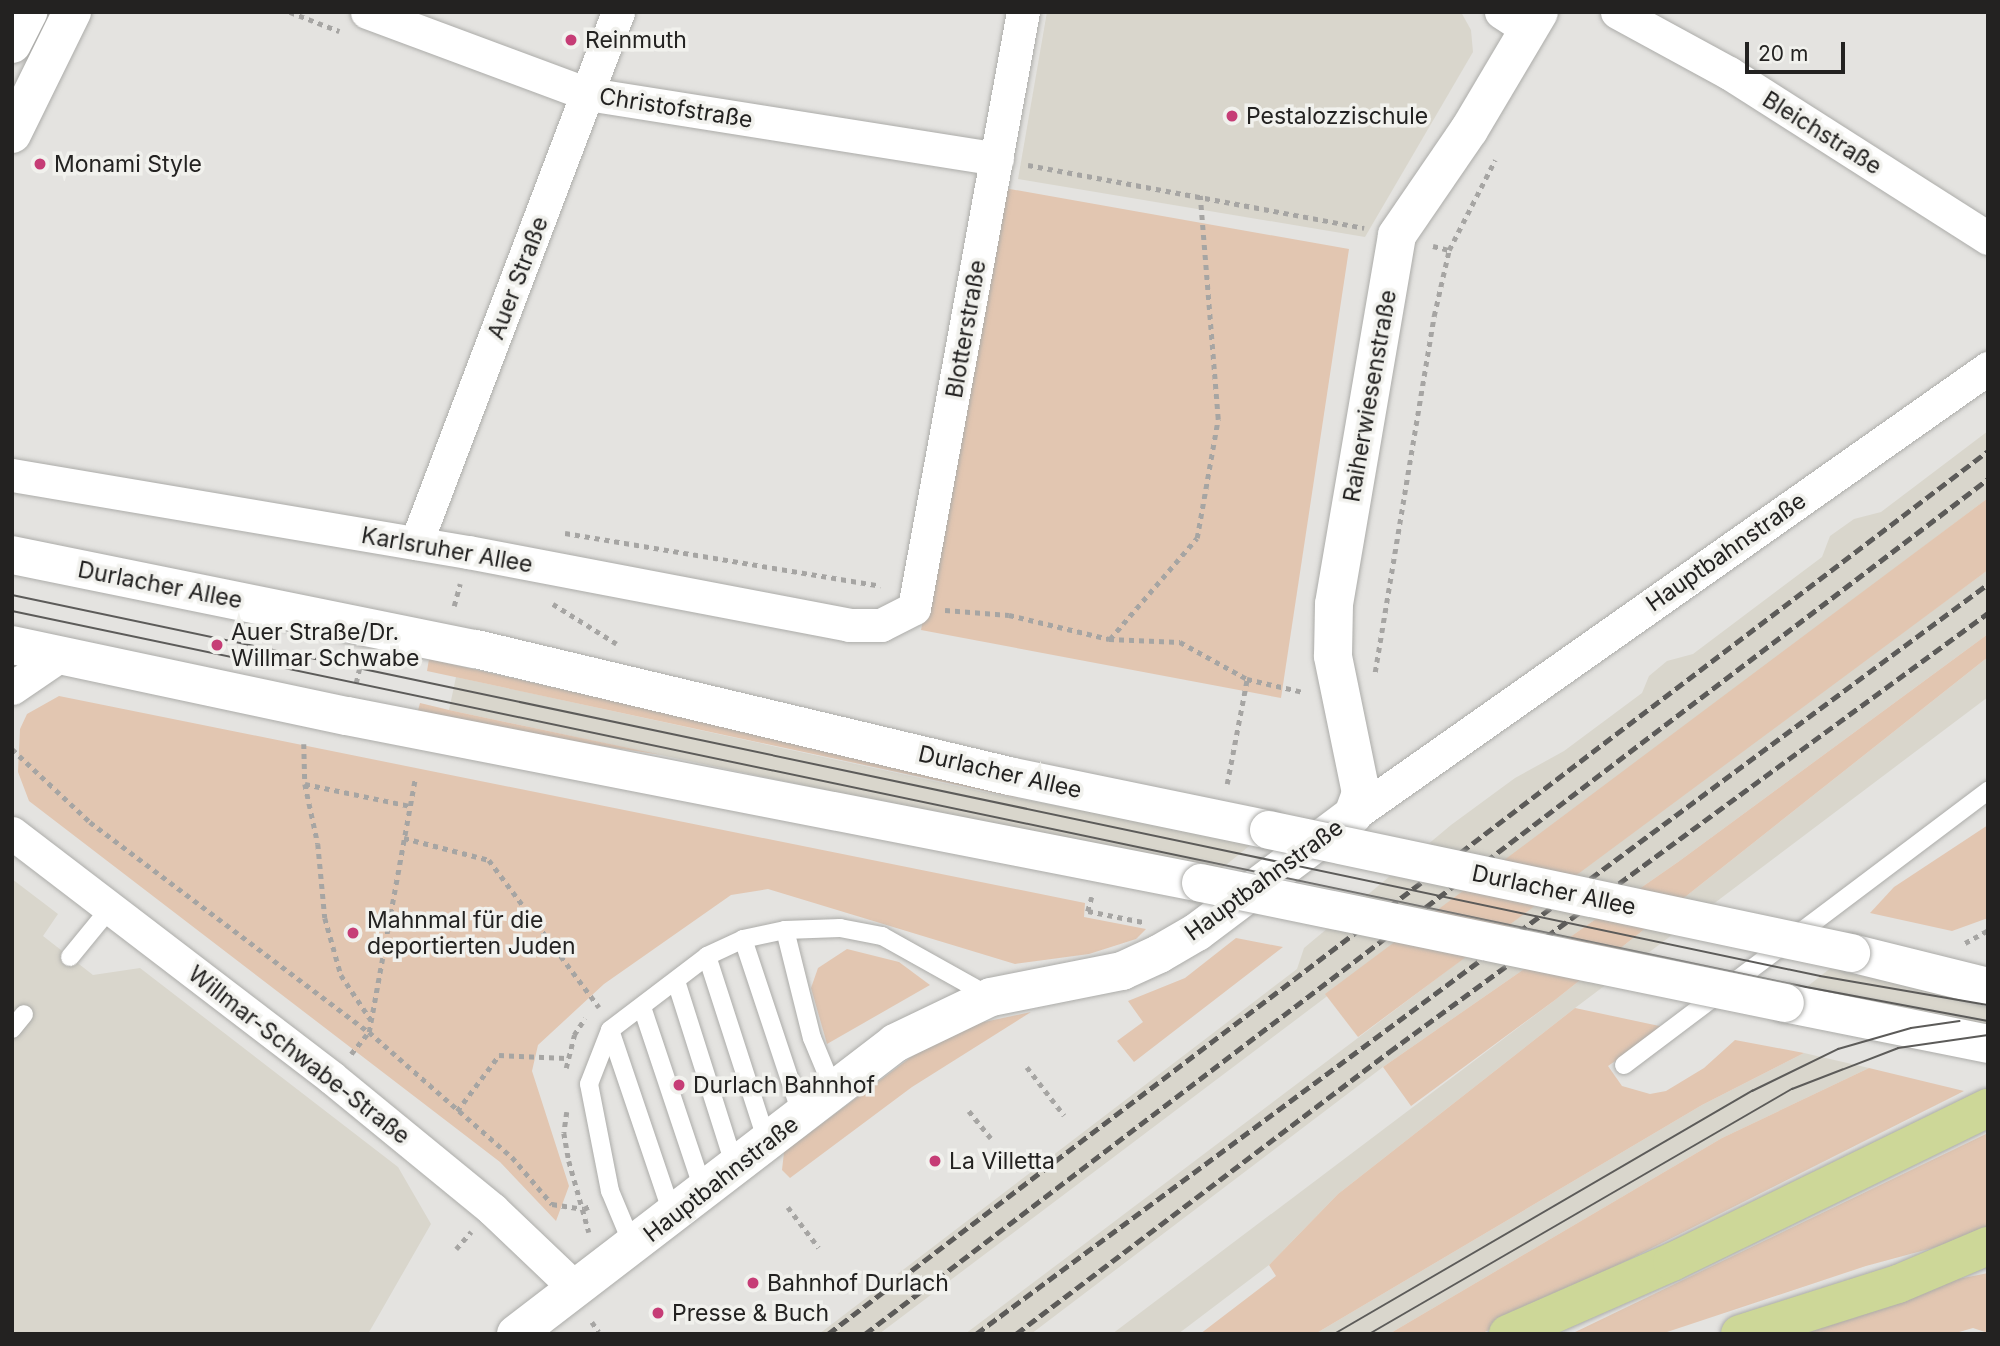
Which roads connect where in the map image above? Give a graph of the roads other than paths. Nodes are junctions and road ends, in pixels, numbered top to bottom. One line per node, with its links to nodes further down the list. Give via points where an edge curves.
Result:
1 (28, 12): 8 (main road)
2 (72, 12): 10 (main road)
3 (367, 12): 9 (street, Christofstraße)
4 (618, 12): 9 (street, Auer Straße)
5 (1023, 12): 11 (street, Blotterstraße)
6 (1617, 12): 12 (street, Bleichstraße, via 1729,74)
7 (1523, 18): 22 (main road, Raiherwiesenstraße, via 1469,130 1398,235 1334,604 1333,656 1361,793)
8 (12, 44)
9 (588, 94): 11 (street, Christofstraße); 15 (street, Auer Straße)
10 (12, 134)
11 (997, 159): 17 (street, Blotterstraße, via 905,598)
12 (1988, 238)
13 (1988, 368): 22 (street, Hauptbahnstraße)
14 (12, 475): 15 (street, Karlsruher Allee)
15 (416, 543): 17 (street, Karlsruher Allee, via 849,625)
16 (12, 555): 29 (main road, Durlacher Allee, bridge, via 437,641 1009,776)
17 (881, 625)
18 (12, 645): 19 (main road)
19 (59, 656): 20 (street); 38 (main road, bridge)
20 (12, 688)
21 (1988, 791): 39 (lane)
22 (1353, 815): 33 (main road, Hauptbahnstraße, via 1197,932 1159,954 1122,971)
23 (12, 833): 24 (street, Willmar-Schwabe-Straße)
24 (111, 907): 28 (lane); 49 (street, Willmar-Schwabe-Straße, via 492,1209)
25 (785, 930): 26 (lane); 33 (lane, via 840,928 882,936); 40 (lane, via 813,1038)
26 (743, 939): 27 (lane); 42 (lane)
27 (707, 956): 31 (lane); 43 (lane)
28 (70, 957)
29 (1896, 962): 30 (street); 32 (main road, Durlacher Allee)
30 (1988, 968)
31 (676, 981): 34 (lane); 44 (lane)
32 (1988, 987)
33 (991, 998): 40 (main road, Hauptbahnstraße, via 895,1043)
34 (642, 1007): 37 (lane); 45 (lane)
35 (24, 1014): 36 (lane)
36 (12, 1029)
37 (610, 1030): 46 (lane); 47 (lane, via 589,1084 607,1180)
38 (1988, 1044)
39 (1624, 1065)
40 (834, 1091): 42 (main road, Hauptbahnstraße)
41 (1988, 1108): 51 (main road, via 1672,1262)
42 (802, 1116): 43 (main road, Hauptbahnstraße)
43 (767, 1142): 44 (main road, Hauptbahnstraße)
44 (735, 1167): 45 (main road, Hauptbahnstraße)
45 (704, 1192): 46 (main road, Hauptbahnstraße)
46 (673, 1216): 47 (main road, Hauptbahnstraße)
47 (633, 1246): 49 (main road, Hauptbahnstraße)
48 (1988, 1246): 52 (main road, via 1898,1284)
49 (575, 1288): 50 (main road, Hauptbahnstraße)
50 (516, 1334)
51 (1508, 1334)
52 (1740, 1334)

